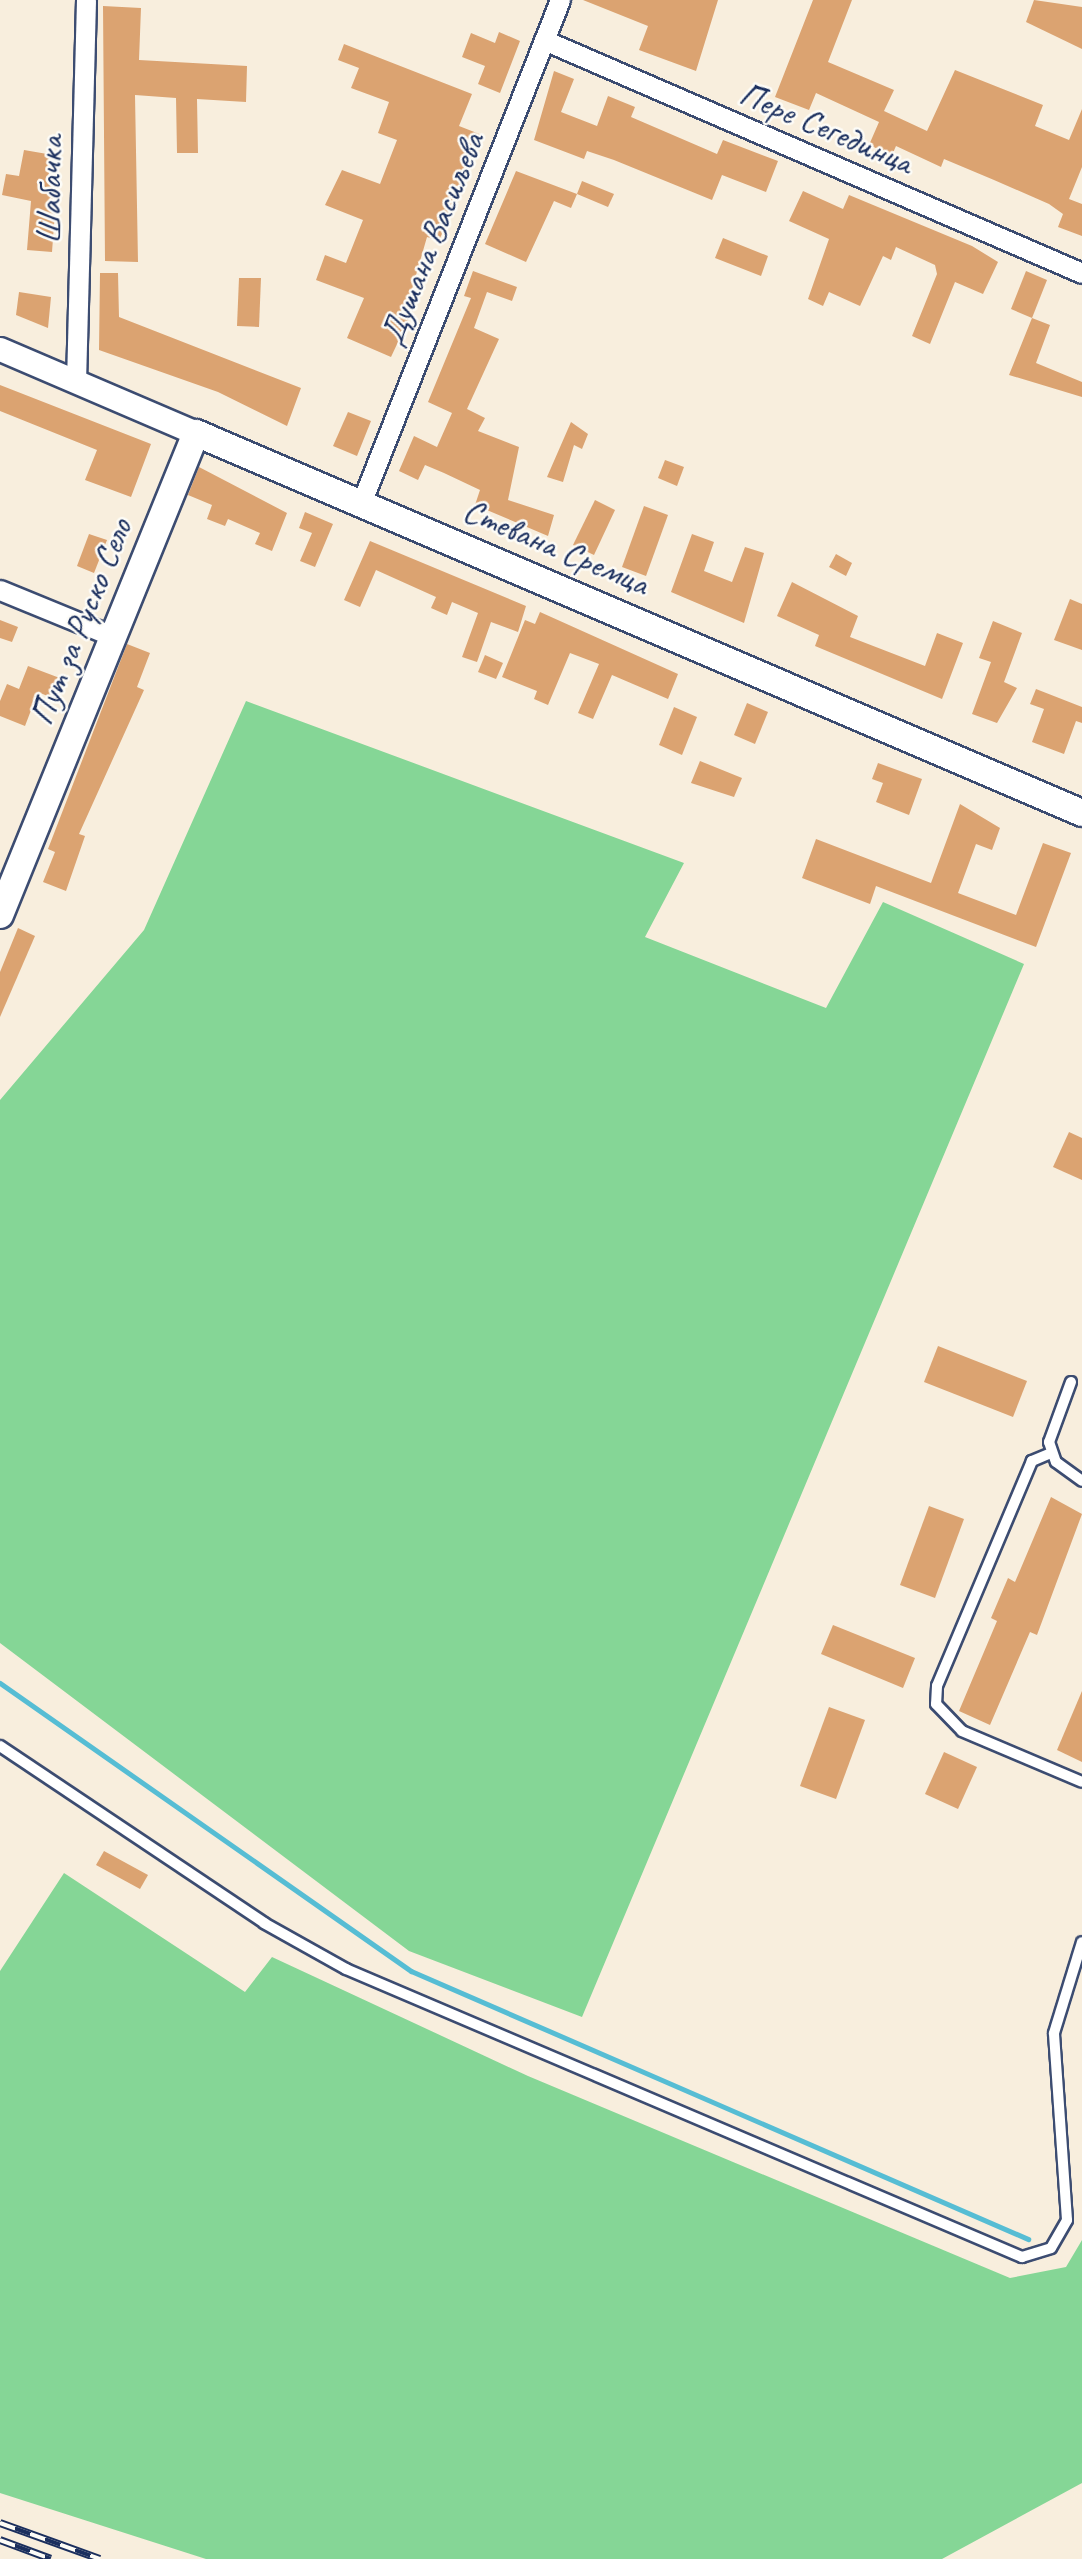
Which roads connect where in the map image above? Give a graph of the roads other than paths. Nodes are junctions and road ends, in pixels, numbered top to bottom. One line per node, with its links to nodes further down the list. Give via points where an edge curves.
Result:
1 (86, 0): 6 (street, Шабачка)
2 (560, 0): 3 (street, Душана Васиљева)
3 (544, 40): 4 (street, Пере Сегединца); 8 (street, Душана Васиљева)
4 (1082, 273)
5 (0, 349): 6 (street, Стевана Сремца)
6 (76, 382): 7 (street, Стевана Сремца)
7 (196, 433): 8 (main road, Стевана Сремца); 10 (main road, Пут за Руско Село)
8 (362, 501): 11 (main road, Стевана Сремца)
9 (0, 590): 10 (street)
10 (112, 636): 12 (main road, Пут за Руско Село)
11 (1081, 811)
12 (0, 915)
13 (1071, 1382): 14 (lane, via 1051,1433)
14 (1051, 1453): 15 (lane); 17 (lane, via 1032,1461 937,1686 936,1704 962,1731)
15 (1082, 1481)
16 (0, 1746): 18 (lane, via 264,1923 346,1969 1022,2257 1051,2248 1067,2220 1054,2033)
17 (1082, 1782)
18 (1081, 1949)

